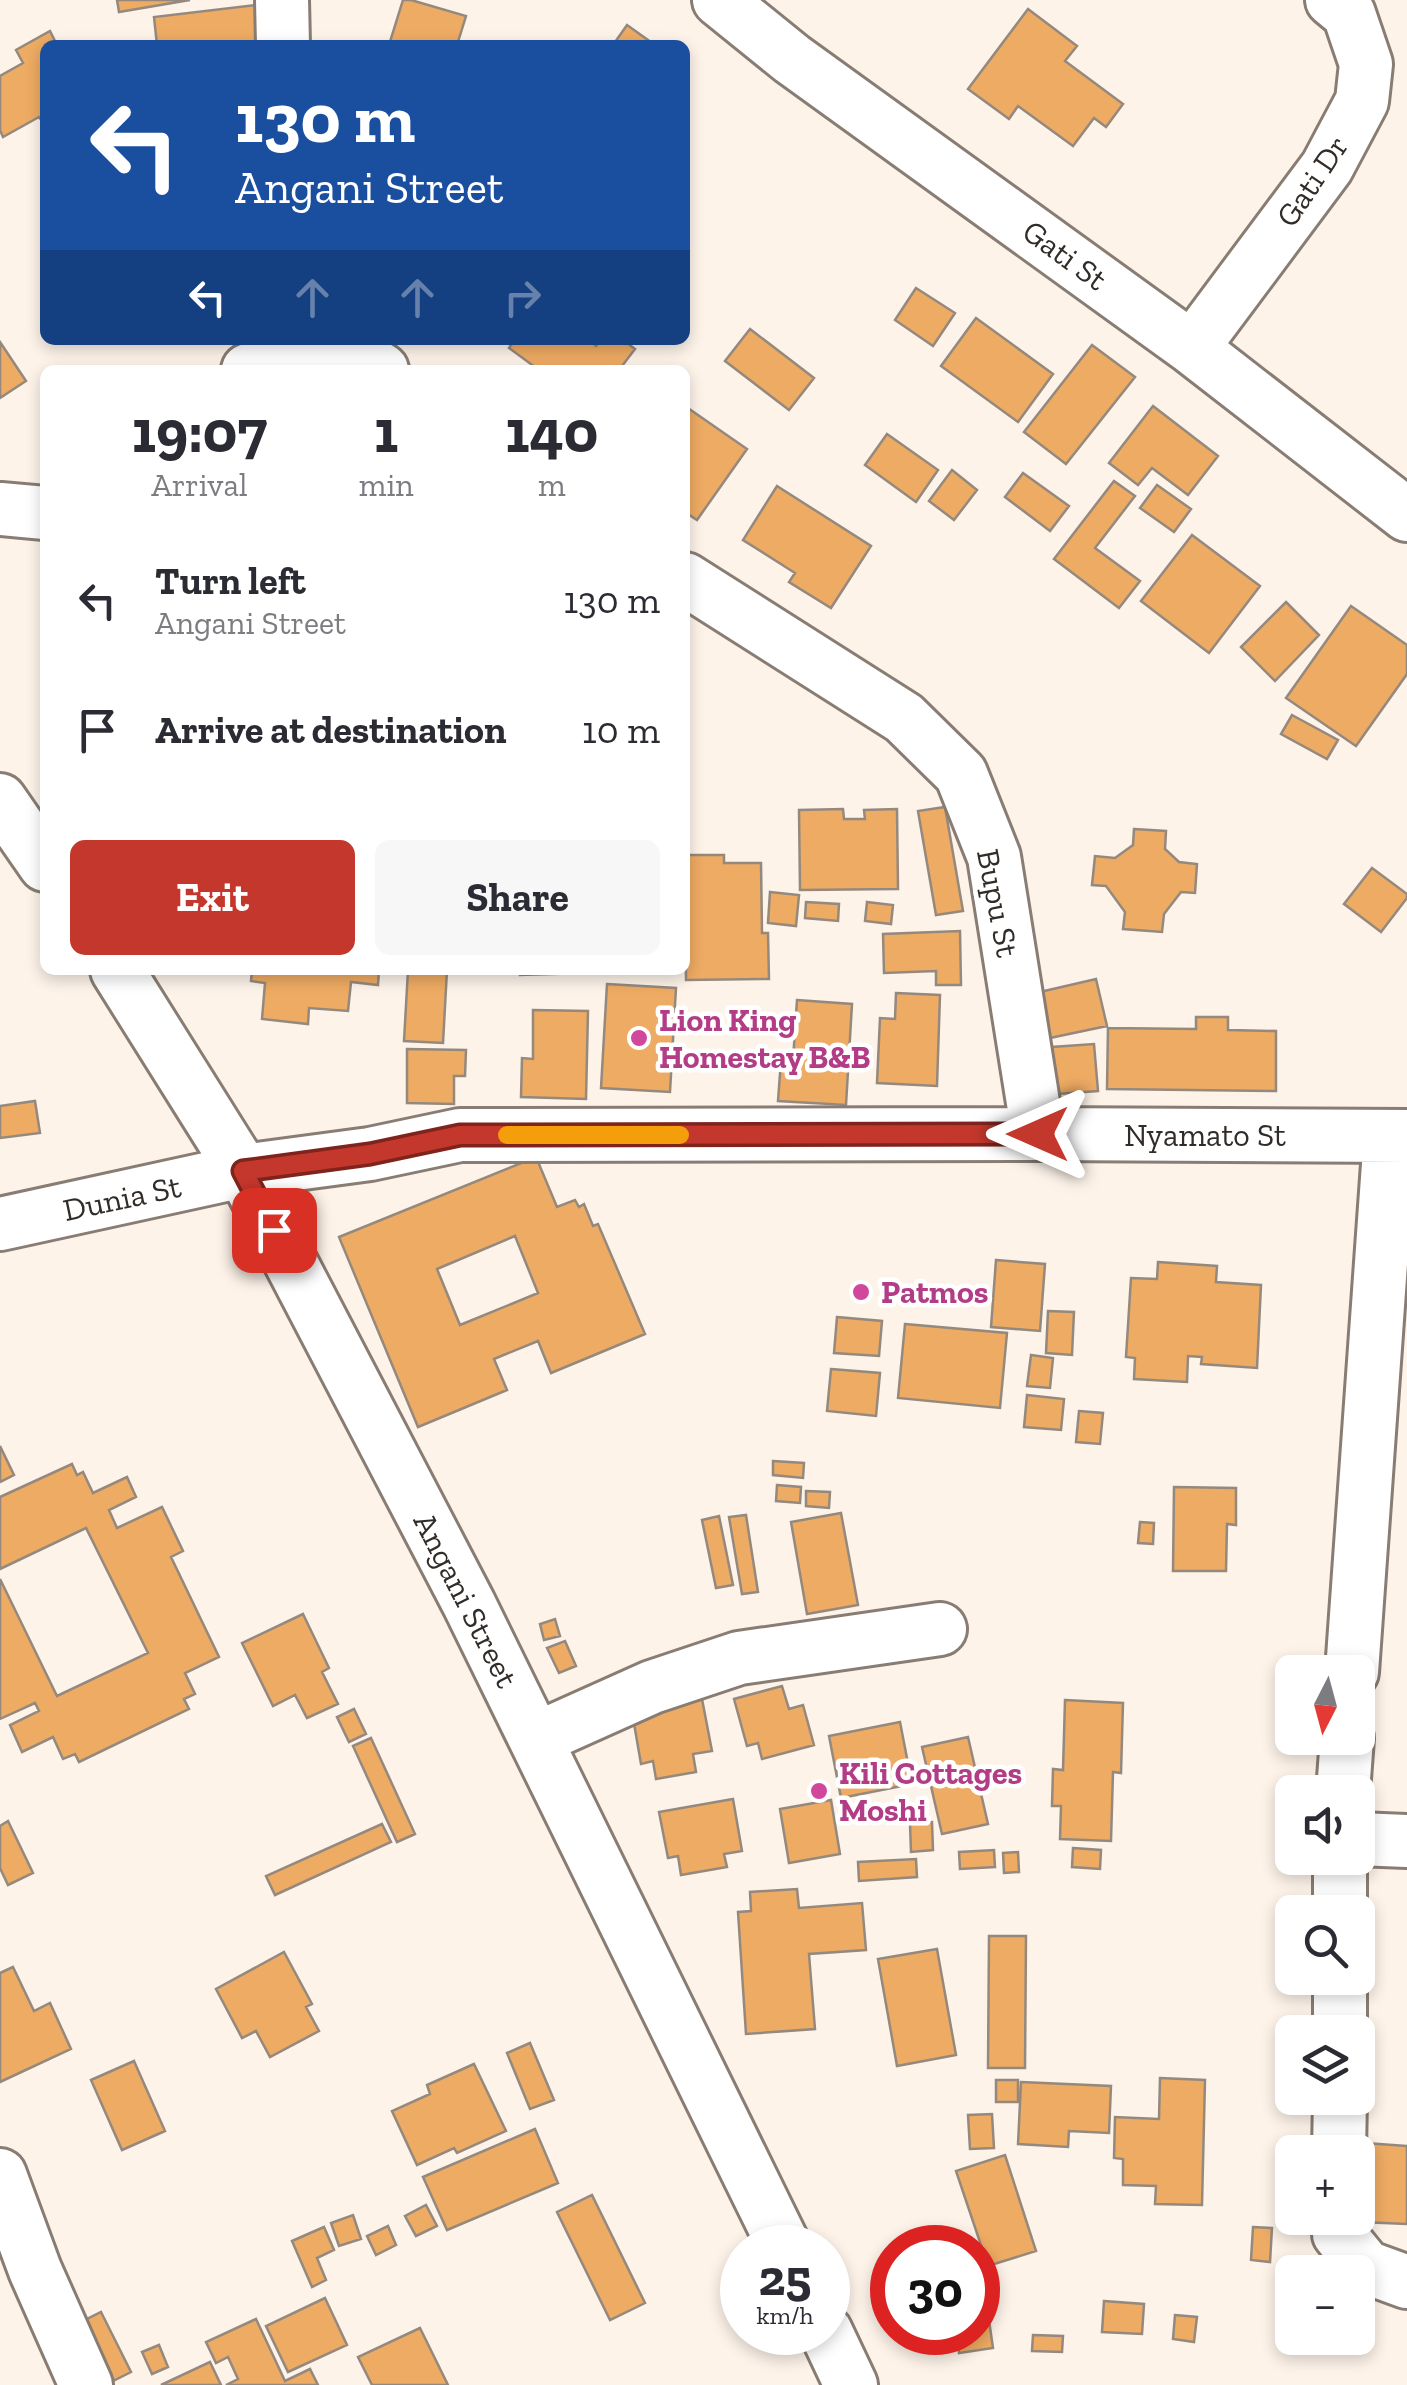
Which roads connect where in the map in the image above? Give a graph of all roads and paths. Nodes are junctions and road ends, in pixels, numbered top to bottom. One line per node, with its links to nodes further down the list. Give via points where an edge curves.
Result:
1 (282, 0): 4 (street)
2 (719, 0): 7 (street, Gati St)
3 (1332, 0): 7 (street, Gati Dr, via 1349,14 1366,64 1362,101 1327,168)
4 (283, 40)
5 (315, 345): 8 (street)
6 (344, 345): 9 (street)
7 (1192, 348): 12 (street, Gati St)
8 (261, 365)
9 (374, 365)
10 (0, 509): 11 (street)
11 (40, 513)
12 (1407, 515)
13 (693, 588): 17 (street, Bupu St, via 904,718 961,774 994,857)
14 (3, 808): 15 (street)
15 (40, 858)
16 (120, 975): 19 (street, Angani Street)
17 (1038, 1134): 18 (street, Nyamato St); 19 (street, Nyamato St, via 460,1135)
18 (1398, 1136): 22 (street, Nyamato St)
19 (243, 1171): 20 (street, Dunia St); 23 (street, Angani Street)
20 (0, 1224)
21 (940, 1629): 23 (street, via 739,1658)
22 (1353, 1655)
23 (536, 1739): 27 (street, Angani Street)
24 (1375, 1839): 25 (street)
25 (1407, 1840)
26 (0, 2175): 31 (street)
27 (774, 2225)
28 (1340, 2235): 29 (street, via 1366,2267)
29 (1407, 2282)
30 (837, 2355): 32 (street)
31 (86, 2385)
32 (851, 2385)

